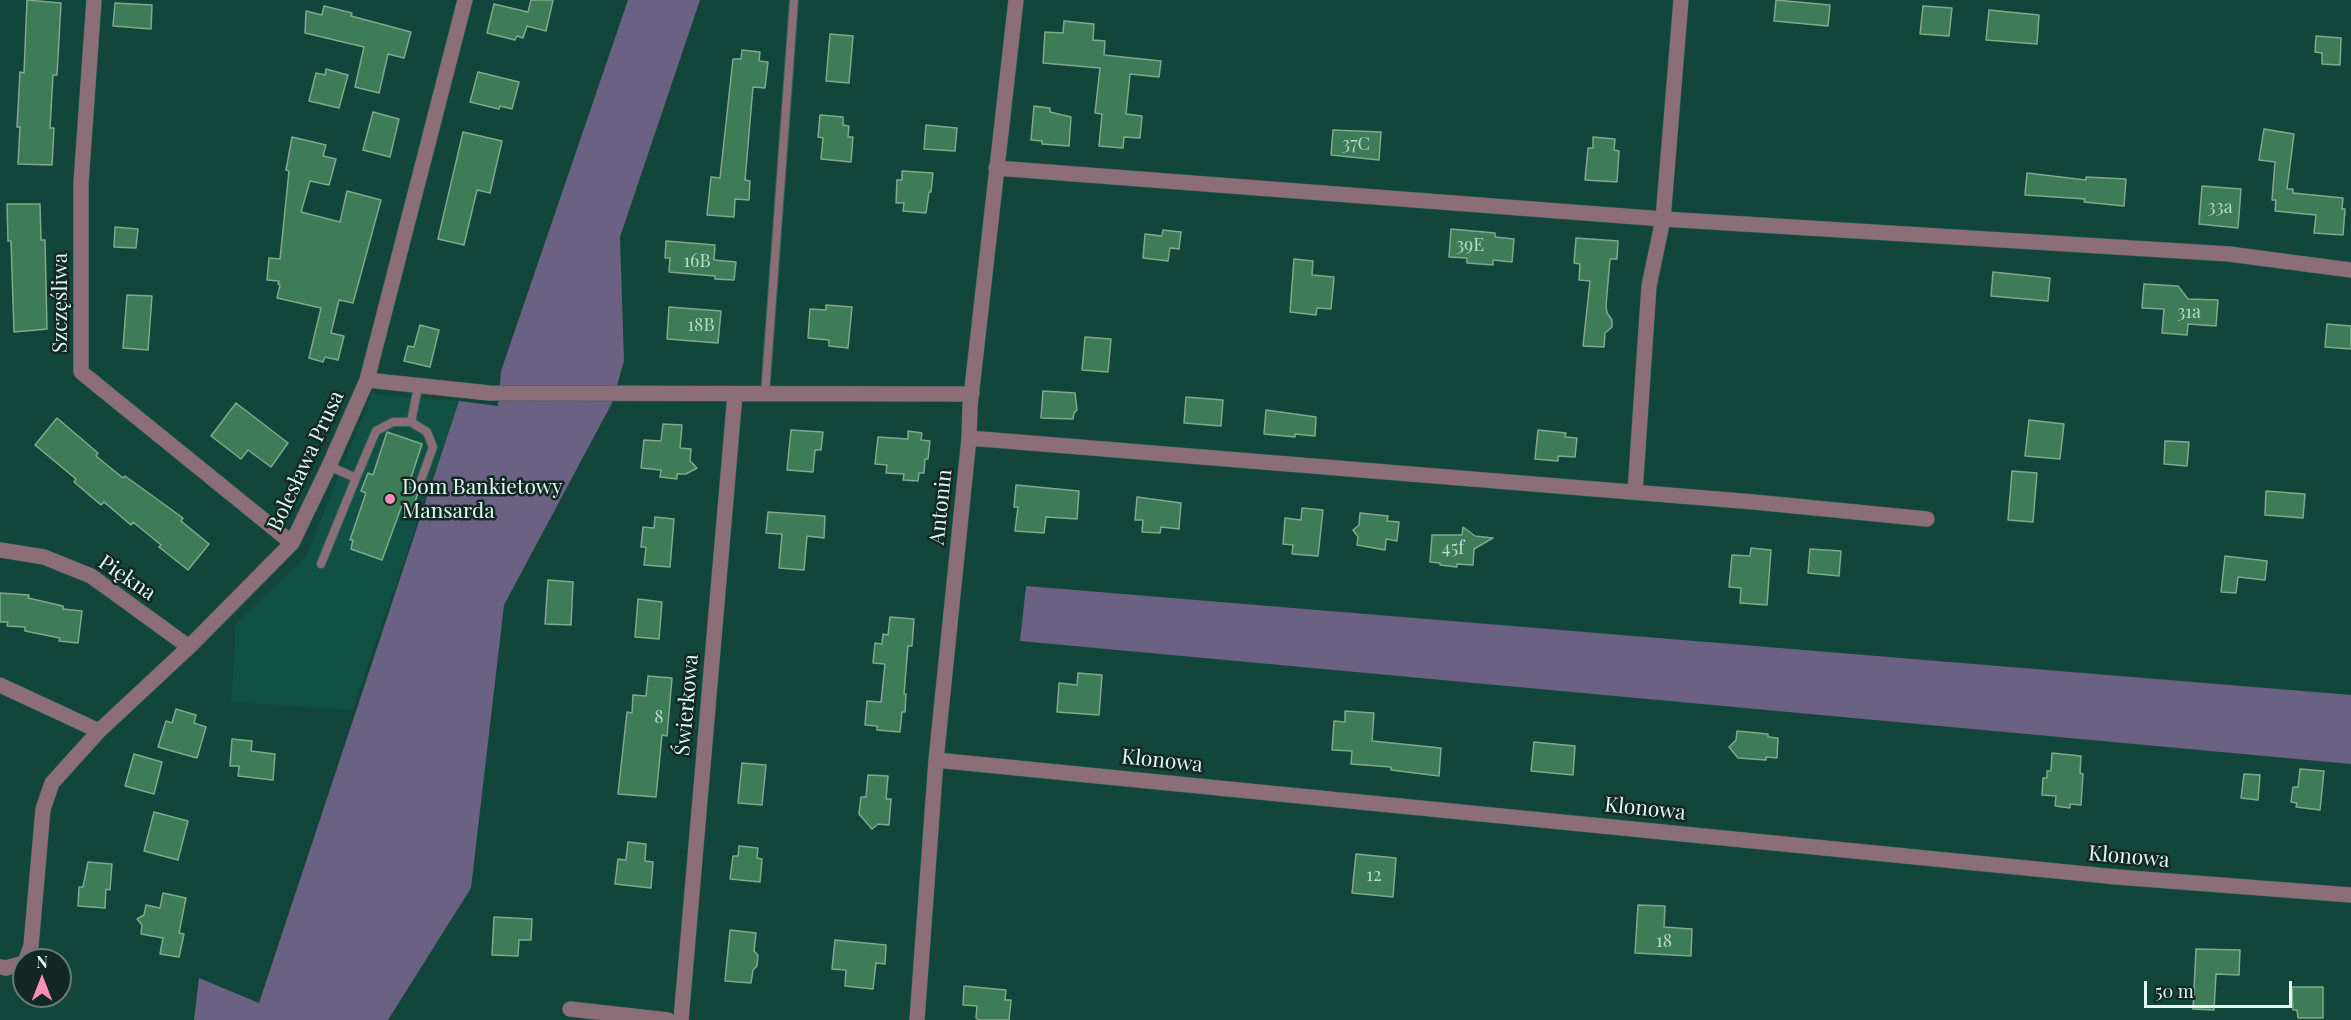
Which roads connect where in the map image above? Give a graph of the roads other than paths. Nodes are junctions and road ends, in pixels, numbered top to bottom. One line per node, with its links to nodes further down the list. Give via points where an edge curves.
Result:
1 (94, 0): 21 (street, Szczęśliwa, via 81,183 81,372)
2 (463, 0): 9 (street, Bolesława Prusa)
3 (794, 0): 12 (lane)
4 (1016, 0): 6 (street, Antonin)
5 (1681, 0): 7 (street)
6 (996, 168): 7 (street); 13 (street, Antonin)
7 (1663, 219): 8 (street, via 2229,254); 19 (street, via 1649,286)
8 (2351, 270)
9 (367, 380): 10 (street); 16 (street, Bolesława Prusa)
10 (418, 387): 11 (street, via 489,393); 14 (lane)
11 (735, 394): 12 (street); 32 (street, Świerkowa)
12 (765, 394): 13 (street)
13 (972, 394): 15 (street, Antonin)
14 (411, 422): 17 (lane, via 393,422 376,431); 18 (lane, via 428,432 433,447)
15 (969, 438): 19 (street); 27 (street, Antonin)
16 (329, 466): 17 (lane); 21 (street, Bolesława Prusa)
17 (356, 478): 23 (lane)
18 (420, 483)
19 (1635, 492): 20 (street)
20 (1927, 519)
21 (292, 543): 24 (street, Bolesława Prusa)
22 (0, 550): 24 (street, Piękna, via 44,557 92,576)
23 (321, 564)
24 (189, 646): 26 (street, Bolesława Prusa)
25 (0, 684): 26 (street)
26 (99, 731): 29 (street, Bolesława Prusa, via 52,783 42,809)
27 (936, 760): 28 (street, Klonowa, via 2117,877); 33 (street, Antonin)
28 (2351, 895)
29 (30, 948)
30 (570, 1010): 31 (street)
31 (668, 1020)
32 (681, 1020)
33 (917, 1020)

